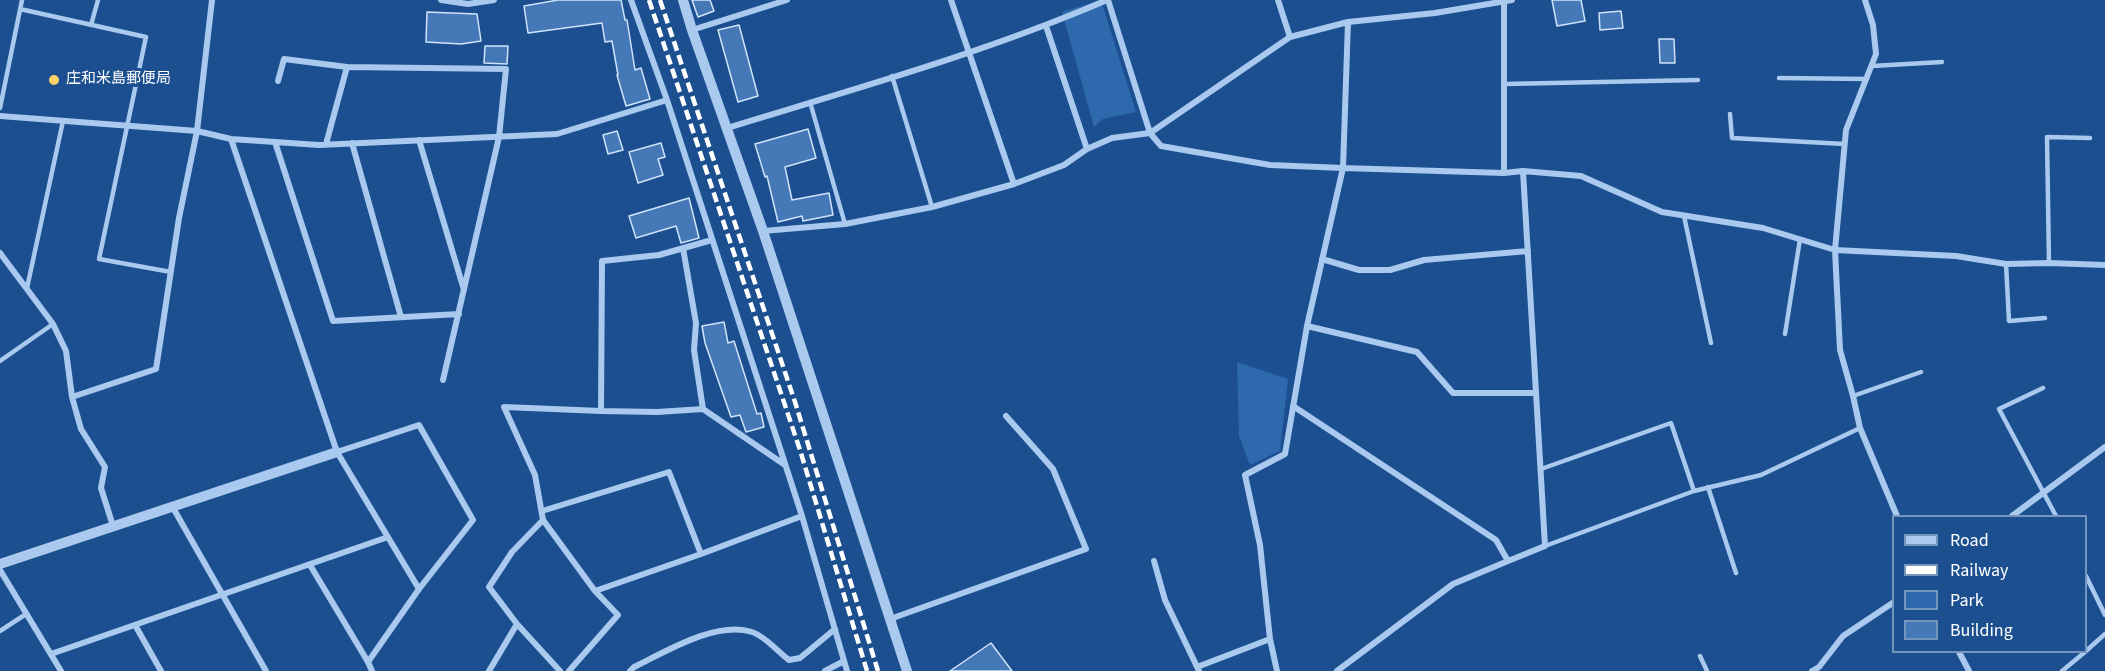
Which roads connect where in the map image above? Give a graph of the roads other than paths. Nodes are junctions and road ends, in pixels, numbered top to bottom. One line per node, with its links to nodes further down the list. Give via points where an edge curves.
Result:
1 (22, 0): 15 (lane)
2 (98, 0): 17 (lane)
3 (212, 0): 39 (street)
4 (441, 0): 5 (street)
5 (494, 0)
6 (631, 0): 31 (street)
7 (683, 0): 19 (street)
8 (787, 0): 19 (street)
9 (951, 0): 21 (street)
10 (1108, 0): 18 (street); 40 (street)
11 (1278, 0): 20 (street)
12 (1512, 0): 14 (street)
13 (1865, 0): 23 (street, via 1873,25 1876,54)
14 (1504, 2): 16 (street); 30 (street)
15 (20, 9): 17 (lane); 33 (lane)
16 (1348, 22): 20 (street); 50 (street)
17 (91, 25): 37 (lane, via 146,37)
18 (1046, 26): 21 (street); 49 (street)
19 (692, 30): 38 (street)
20 (1290, 37): 40 (street)
21 (969, 52): 25 (street); 53 (street)
22 (1942, 62): 23 (lane)
23 (1872, 66): 27 (street)
24 (346, 68): 29 (street, via 284,59); 41 (street, via 506,69); 47 (street)
25 (892, 76): 32 (street); 54 (lane)
26 (1779, 78): 27 (lane)
27 (1867, 79): 48 (street, via 1846,130)
28 (1698, 80): 30 (lane)
29 (278, 81)
30 (1504, 84): 52 (street)
31 (667, 100): 41 (street, via 556,134); 59 (street)
32 (810, 102): 38 (street); 56 (lane)
33 (0, 108)
34 (1730, 114): 48 (lane, via 1732,138)
35 (0, 116): 36 (street)
36 (63, 121): 37 (street); 69 (lane)
37 (127, 126): 39 (street); 68 (lane, via 99,260)
38 (727, 128): 57 (street)
39 (197, 131): 43 (street); 68 (street)
40 (1150, 133): 49 (street, via 1112,138); 50 (street, via 1161,146 1270,165)
41 (499, 137): 44 (street); 70 (street)
42 (2090, 138): 65 (lane, via 2047,137)
43 (231, 139): 45 (street); 91 (street)
44 (419, 140): 46 (street); 70 (street)
45 (275, 142): 47 (street); 72 (street, via 333,321)
46 (352, 143): 47 (street); 72 (street)
47 (326, 144)
48 (1845, 144): 61 (street)
49 (1087, 149): 53 (street, via 1064,165)
50 (1343, 168): 52 (street); 64 (street)
51 (1523, 171): 52 (street); 55 (street, via 1581,176 1662,212); 62 (street)
52 (1504, 173)
53 (1014, 184): 54 (street)
54 (932, 207): 56 (street)
55 (1684, 216): 58 (street, via 1763,228); 77 (lane)
56 (845, 224): 57 (street)
57 (763, 231): 121 (street)
58 (1800, 239): 61 (street); 76 (lane)
59 (712, 240): 60 (street); 92 (street)
60 (683, 248): 86 (street, via 696,323 694,350); 87 (street, via 659,255 602,261)
61 (1835, 250): 66 (street, via 1956,256); 83 (street, via 1840,350)
62 (1528, 251): 64 (street, via 1424,260 1390,270 1359,270); 82 (street)
63 (0, 253): 69 (street)
64 (1322, 259): 75 (street)
65 (2049, 263): 66 (street); 67 (street)
66 (2006, 264): 73 (lane, via 2009,321)
67 (2105, 265)
68 (171, 272): 84 (street, via 156,369)
69 (27, 288): 74 (street)
70 (464, 290): 71 (street)
71 (459, 314): 72 (street); 80 (street)
72 (401, 317)
73 (2045, 318)
74 (53, 324): 78 (lane); 84 (street, via 66,351)
75 (1307, 326): 82 (street, via 1417,352 1453,393); 85 (street)
76 (1785, 334)
77 (1711, 343)
78 (0, 361)
79 (1921, 372): 83 (lane)
80 (443, 380)
81 (2043, 388): 96 (lane, via 1999,409)
82 (1536, 393): 93 (street)
83 (1853, 396): 89 (street)
84 (72, 397): 104 (street, via 81,429 105,467 101,488)
85 (1293, 406): 109 (street, via 1496,540); 127 (street, via 1285,454 1245,475 1260,545)
86 (703, 409): 87 (street); 92 (street)
87 (601, 411): 98 (street, via 504,407 535,475)
88 (1006, 416): 121 (street, via 1053,469 1086,549)
89 (1860, 428): 94 (lane, via 1761,475); 99 (street)
90 (2105, 447): 96 (street)
91 (337, 452): 97 (street); 105 (street); 115 (street, via 419,425 473,520)
92 (785, 465): 102 (street)
93 (1540, 469): 95 (lane, via 1671,423); 106 (street)
94 (1708, 487): 95 (lane); 113 (lane)
95 (1694, 490): 106 (lane)
96 (2044, 492): 100 (street); 101 (lane)
97 (172, 506): 104 (street); 117 (street)
98 (542, 511): 103 (street); 107 (street, via 669,472)
99 (1897, 515)
100 (2013, 515)
101 (2056, 515)
102 (802, 516): 107 (street); 124 (street)
103 (543, 520): 116 (street); 122 (street, via 512,552 489,587)
104 (113, 526): 110 (street)
105 (388, 537): 111 (street); 115 (street)
106 (1545, 546): 109 (street)
107 (702, 554): 116 (street)
108 (1154, 561): 135 (street, via 1165,600)
109 (1508, 561): 150 (street, via 1453,585)
110 (0, 564)
111 (310, 565): 117 (street); 134 (street)
112 (0, 570): 119 (street)
113 (1736, 573)
114 (2087, 580): 120 (lane)
115 (418, 590): 134 (street)
116 (595, 591): 144 (street, via 618,615)
117 (223, 595): 123 (street); 140 (street)
118 (1892, 603): 136 (street, via 1844,636)
119 (26, 614): 125 (lane); 131 (street)
120 (2105, 615)
121 (889, 620): 148 (street)
122 (517, 624): 142 (street); 143 (street)
123 (135, 625): 131 (street); 139 (street)
124 (835, 629): 133 (street); 145 (street, via 800,658 789,660 755,632 739,628 702,635)
125 (0, 631)
126 (2105, 634): 128 (lane)
127 (1270, 639): 135 (street); 149 (street)
128 (2087, 649)
129 (1960, 653): 153 (street)
130 (2083, 653): 137 (lane)
131 (51, 654): 138 (street)
132 (1700, 656): 151 (lane)
133 (844, 661): 146 (street); 147 (street)
134 (368, 662): 141 (street)
135 (1198, 669)
136 (1820, 669): 152 (street)
137 (2062, 670)
138 (61, 671)
139 (161, 671)
140 (266, 671)
141 (372, 671)
142 (489, 671)
143 (560, 671)
144 (569, 671)
145 (630, 671)
146 (825, 671)
147 (847, 671)
148 (907, 671)
149 (1277, 671)
150 (1337, 671)
151 (1707, 671)
152 (1812, 671)
153 (1969, 671)

